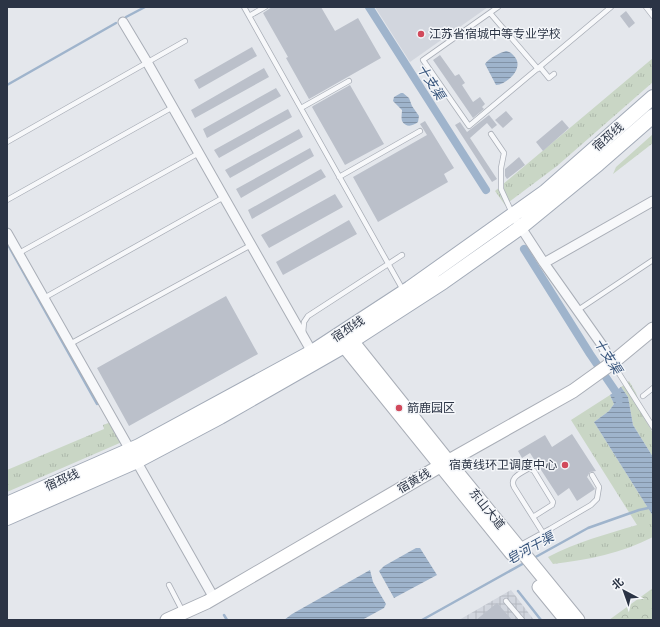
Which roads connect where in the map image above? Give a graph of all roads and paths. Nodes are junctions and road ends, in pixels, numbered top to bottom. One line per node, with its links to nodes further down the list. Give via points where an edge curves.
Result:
1 (244, 7): 7 (lane)
2 (265, 7): 7 (lane)
3 (498, 7): 6 (lane)
4 (611, 7): 12 (lane)
5 (646, 7): 8 (lane)
6 (490, 13): 12 (lane); 12 (lane, via 423,60 469,126)
7 (249, 16): 17 (lane)
8 (653, 16)
9 (122, 22): 11 (street)
10 (185, 41): 11 (lane)
11 (147, 62): 16 (street); 21 (lane)
12 (539, 68): 13 (lane, via 549,78)
13 (554, 74)
14 (349, 81): 17 (lane)
15 (653, 97): 27 (main road, 宿邳线, via 545,192)
16 (173, 107): 22 (street); 25 (lane)
17 (301, 108): 23 (lane)
18 (653, 116): 28 (main road, 宿邳线)
19 (420, 131): 23 (lane)
20 (491, 134): 27 (lane, via 504,153 501,190)
21 (7, 142)
22 (199, 153): 24 (street); 31 (lane)
23 (339, 177): 35 (lane)
24 (224, 197): 30 (street); 37 (lane)
25 (7, 200)
26 (653, 202): 34 (street)
27 (513, 215): 28 (street); 36 (main road, 宿邳线)
28 (521, 227): 34 (street); 42 (main road, 宿邳线)
29 (7, 233): 31 (street)
30 (251, 245): 40 (street); 41 (lane)
31 (19, 253): 37 (street)
32 (402, 255): 35 (lane)
33 (653, 260): 38 (lane)
34 (544, 263): 38 (street)
35 (388, 264): 36 (lane); 40 (lane, via 308,316 304,322)
36 (404, 292): 43 (main road, 宿邳线)
37 (44, 298): 41 (street)
38 (578, 310): 44 (street, via 602,345)
39 (653, 329): 44 (main road, 宿黄线)
40 (303, 336): 43 (street)
41 (70, 344): 49 (street)
42 (348, 344): 49 (main road, 宿邳线, via 220,417); 50 (main road, 东山大道)
43 (312, 352): 49 (main road, 宿邳线)
44 (611, 364): 47 (lane); 50 (main road, 宿黄线, via 573,391)
45 (653, 388): 46 (lane)
46 (643, 396)
47 (651, 418): 48 (lane)
48 (653, 427)
49 (133, 456): 52 (main road, 宿邳线); 54 (main road, 宿邳线); 59 (street)
50 (444, 464): 56 (main road, 东山大道); 57 (main road, 东山大道); 59 (main road, 宿黄线)
51 (592, 475): 55 (lane, via 599,487 597,499)
52 (7, 504)
53 (533, 517): 53 (lane, via 512,483 516,476 529,468 534,471 553,502); 55 (lane)
54 (7, 518)
55 (543, 533): 56 (lane)
56 (517, 546): 57 (main road, 东山大道)
57 (525, 563): 64 (main road, 东山大道); 65 (main road, 东山大道)
58 (169, 585): 61 (lane)
59 (214, 598): 61 (main road, 宿黄线)
60 (506, 601): 63 (lane)
61 (183, 613): 62 (main road, 宿黄线)
62 (167, 620)
63 (522, 620)
64 (566, 620)
65 (578, 620)

